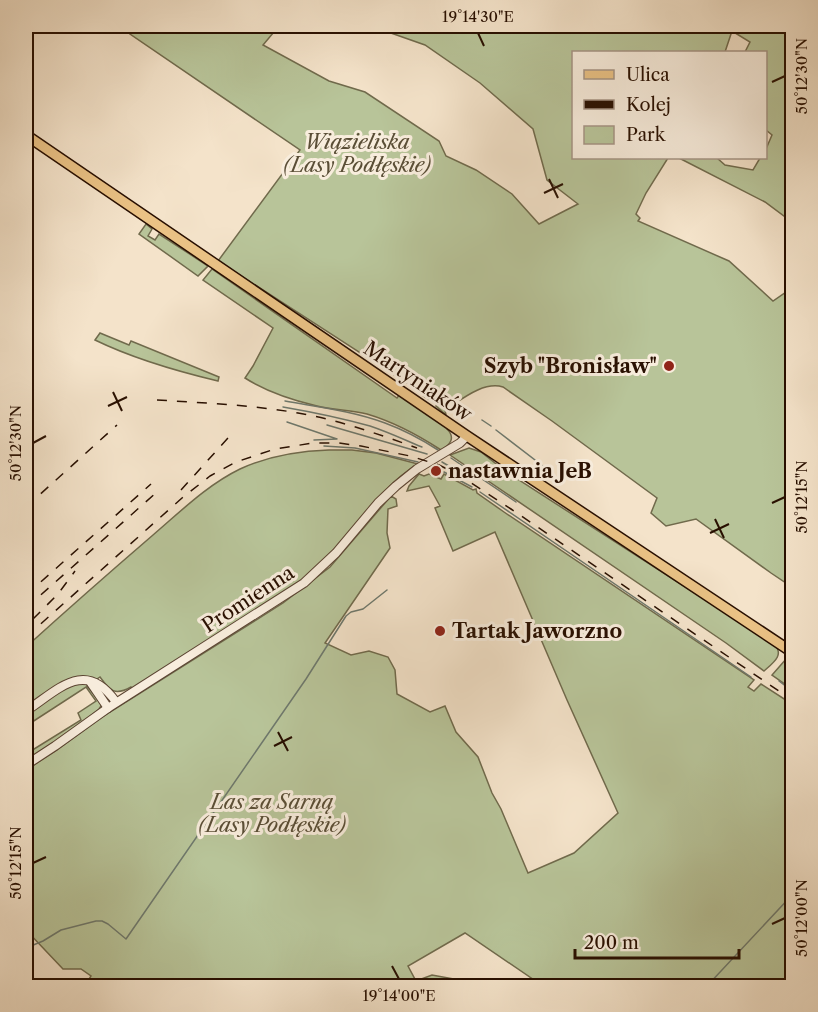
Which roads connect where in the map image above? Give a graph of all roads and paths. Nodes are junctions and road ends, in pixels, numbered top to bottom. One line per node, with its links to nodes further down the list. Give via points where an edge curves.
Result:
1 (26, 135): 2 (main road, Martyniaków)
2 (467, 436): 3 (main road, Martyniaków); 5 (street, Promienna, via 396,486 304,583)
3 (792, 652)
4 (90, 681): 5 (street); 6 (street); 7 (street, via 69,682)
5 (116, 702): 6 (street, Promienna)
6 (108, 708): 8 (street, Promienna)
7 (26, 711)
8 (26, 765)

